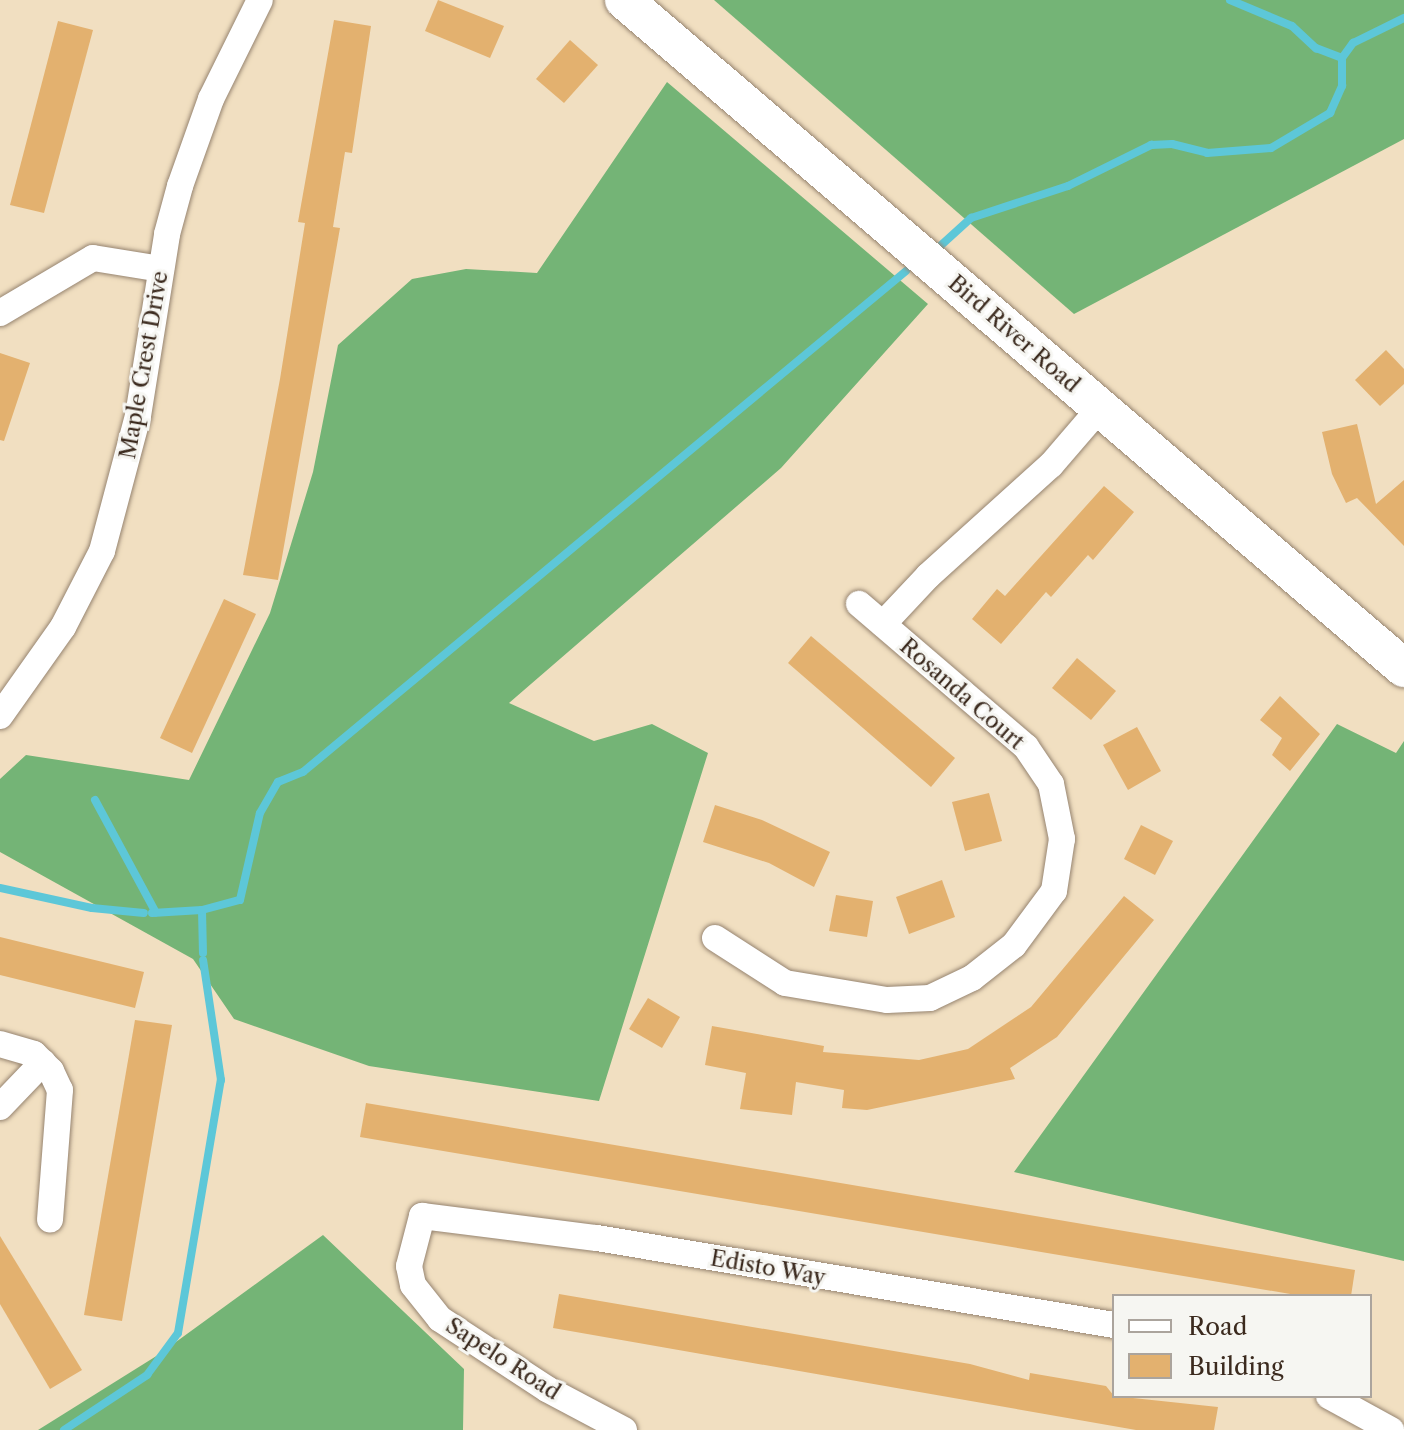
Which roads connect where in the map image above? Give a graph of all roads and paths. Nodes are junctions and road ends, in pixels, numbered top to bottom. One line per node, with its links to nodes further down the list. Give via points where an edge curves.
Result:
1 (260, 0): 3 (street, Maple Crest Drive, via 211,99 180,186)
2 (624, 0): 5 (street, Bird River Road)
3 (161, 269): 4 (street, via 93,258); 9 (street, Maple Crest Drive, via 138,416 102,551 63,627)
4 (0, 313)
5 (1100, 408): 7 (street, Rosanda Court, via 1051,465); 8 (street, Bird River Road)
6 (859, 604): 7 (street, Rosanda Court)
7 (883, 624): 10 (street, Rosanda Court, via 1026,747 1051,784 1062,839 1054,891 1014,945 972,978 930,998 887,1000 785,983)
8 (1404, 668)
9 (0, 716)
10 (715, 938)
11 (0, 1044): 12 (street, via 23,1049)
12 (43, 1062): 13 (street); 15 (street, via 62,1104)
13 (0, 1107)
14 (422, 1216): 16 (street, Edisto Way, via 597,1238); 18 (street, Sapelo Road, via 409,1266 413,1285 440,1319 547,1389)
15 (50, 1220)
16 (1112, 1325)
17 (1333, 1398): 19 (street)
18 (624, 1430)
19 (1391, 1430)

